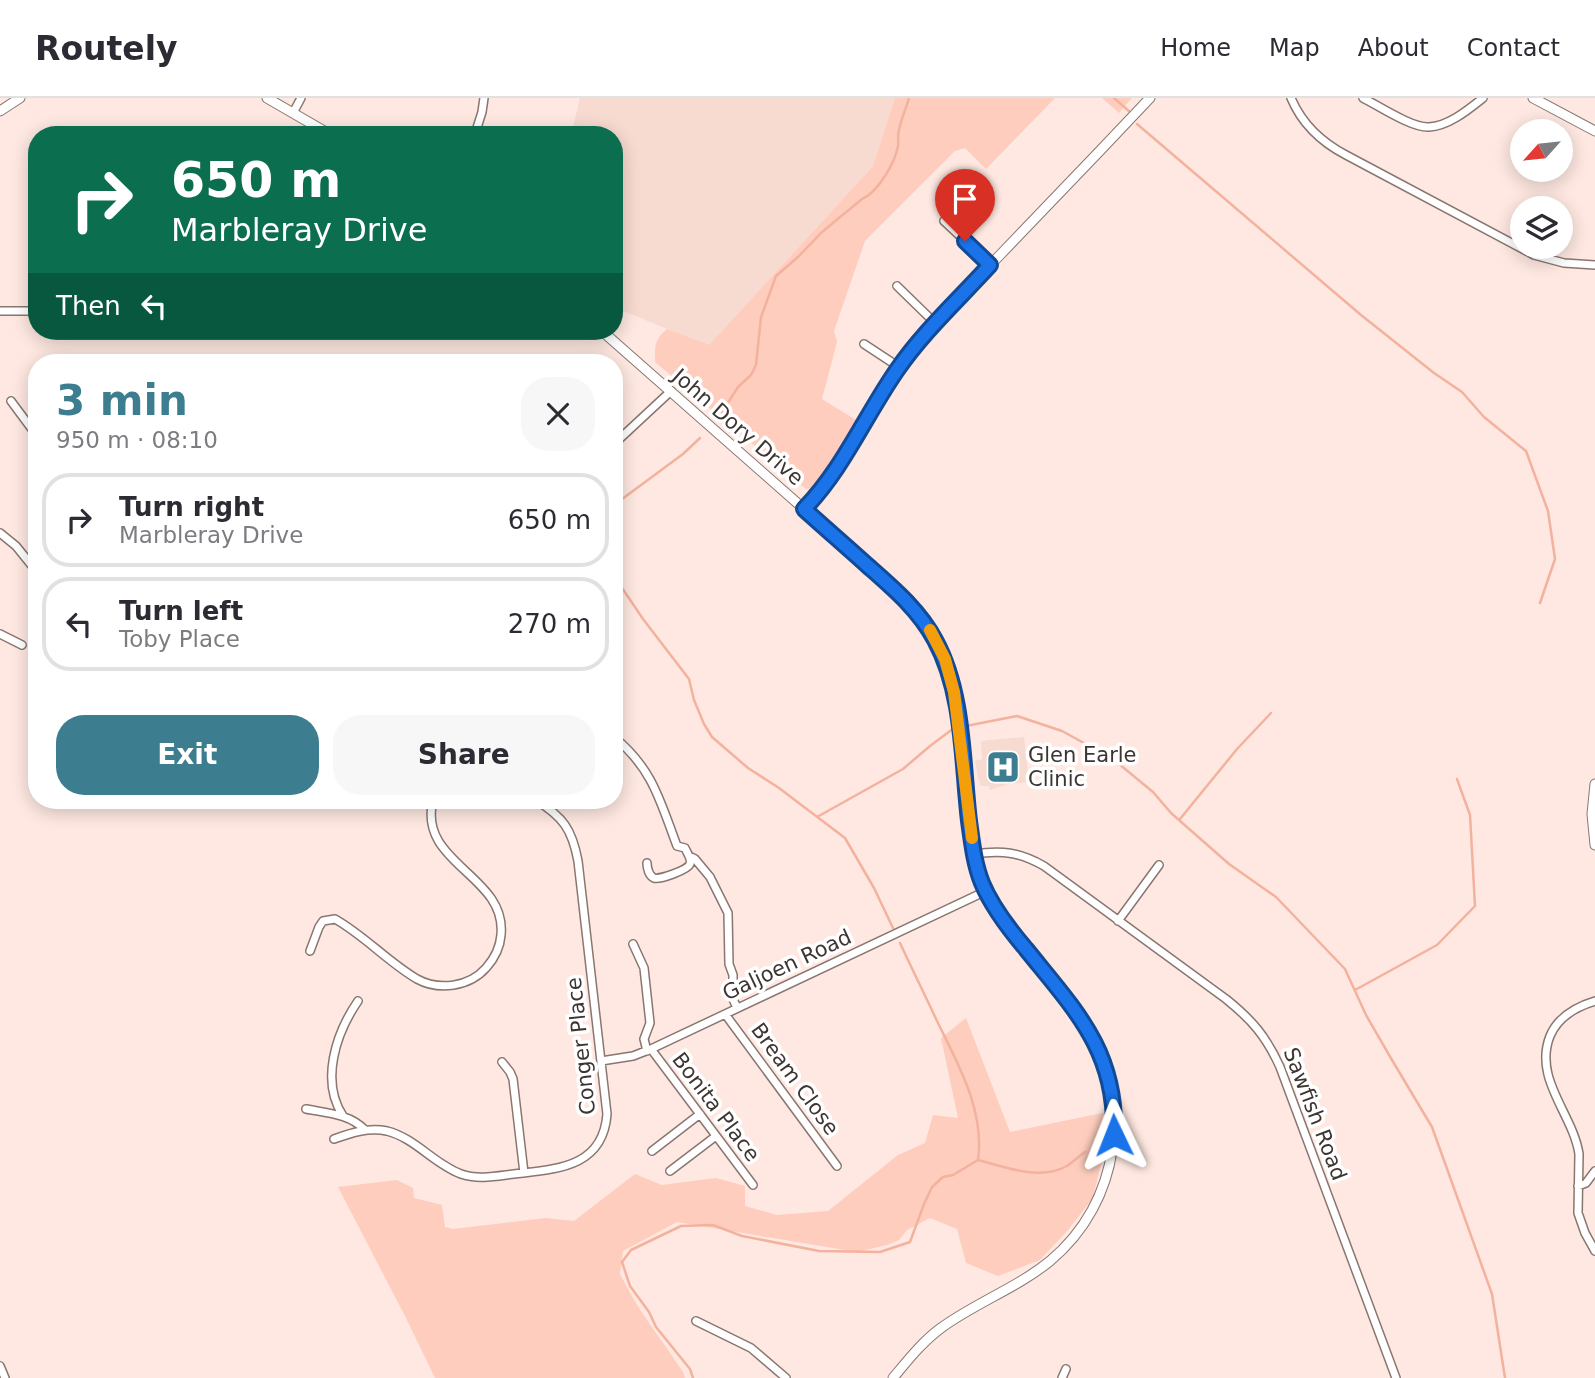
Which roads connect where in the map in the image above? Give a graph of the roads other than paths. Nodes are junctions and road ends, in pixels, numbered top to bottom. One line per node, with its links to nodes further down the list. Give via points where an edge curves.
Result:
1 (20, 98): 10 (street)
2 (267, 98): 11 (street)
3 (301, 98): 11 (street)
4 (484, 98): 13 (street)
5 (1150, 98): 16 (street)
6 (1291, 98): 17 (street, via 1312,131 1346,155 1534,254 1564,263)
7 (1363, 98): 8 (street, via 1416,125 1430,127 1450,121)
8 (1483, 98)
9 (1533, 98): 14 (street)
10 (0, 111)
11 (293, 113): 12 (street)
12 (315, 126)
13 (478, 126)
14 (1595, 131)
15 (944, 221): 16 (street)
16 (990, 265): 21 (street)
17 (1595, 265)
18 (897, 286): 21 (street)
19 (0, 311): 20 (street)
20 (28, 311)
21 (936, 323): 24 (street)
22 (612, 340): 25 (street, John Dory Drive)
23 (864, 344): 24 (street)
24 (899, 367): 29 (street, via 822,490)
25 (671, 391): 28 (street); 29 (street, John Dory Drive)
26 (11, 401): 27 (street)
27 (28, 424)
28 (623, 436)
29 (804, 509): 39 (street, John Dory Drive, via 901,595 936,642 957,702)
30 (0, 533): 31 (street)
31 (28, 561)
32 (0, 634): 33 (street)
33 (22, 645)
34 (623, 745): 40 (street, via 648,774 677,846)
35 (1595, 784): 38 (street)
36 (431, 809): 46 (street, via 438,842 488,894 500,917 500,942 488,966 465,982 434,985 417,979 335,919 323,921)
37 (548, 809): 52 (street, Conger Place, via 562,819 575,847)
38 (1595, 845)
39 (974, 854): 43 (street, John Dory Drive); 44 (street, Sawfish Road, via 999,851 1032,860)
40 (689, 855): 41 (street, via 688,867 656,879); 49 (street, via 710,877 728,913 729,964)
41 (647, 863)
42 (1159, 865): 44 (street)
43 (986, 891): 49 (street, Galjoen Road); 73 (street, John Dory Drive, via 1094,1039 1113,1097 1110,1162 1094,1205 1065,1248 1036,1271 940,1329)
44 (1118, 921): 75 (street, Sawfish Road, via 1246,1016 1270,1045)
45 (633, 944): 51 (street, via 645,968 650,1023 644,1037)
46 (310, 951)
47 (1595, 1001): 66 (street, via 1559,1021 1545,1053 1547,1074 1578,1145)
48 (358, 1002): 56 (street, via 332,1062 334,1097)
49 (737, 1008): 50 (street, Galjoen Road)
50 (725, 1014): 51 (street, Galjoen Road); 61 (street, Bream Close)
51 (649, 1050): 52 (street, Galjoen Road); 55 (street, Bonita Place)
52 (601, 1061): 64 (street, Conger Place, via 607,1114 597,1145 574,1164)
53 (502, 1062): 64 (street, via 513,1079)
54 (306, 1110): 56 (street)
55 (700, 1114): 58 (street, Bonita Place); 60 (street)
56 (343, 1116): 57 (street)
57 (365, 1130): 59 (street, Conger Place); 64 (street, Conger Place, via 400,1136 468,1176)
58 (716, 1136): 62 (street); 65 (street, Bonita Place)
59 (334, 1139)
60 (652, 1151)
61 (837, 1166)
62 (670, 1171)
63 (1595, 1171): 66 (street)
64 (524, 1172)
65 (753, 1185)
66 (1578, 1186): 67 (street, via 1579,1217)
67 (1595, 1251)
68 (696, 1321): 72 (street, via 751,1348)
69 (0, 1366): 71 (street)
70 (1066, 1369): 74 (street)
71 (5, 1378)
72 (786, 1378)
73 (893, 1378)
74 (1062, 1378)
75 (1396, 1378)

